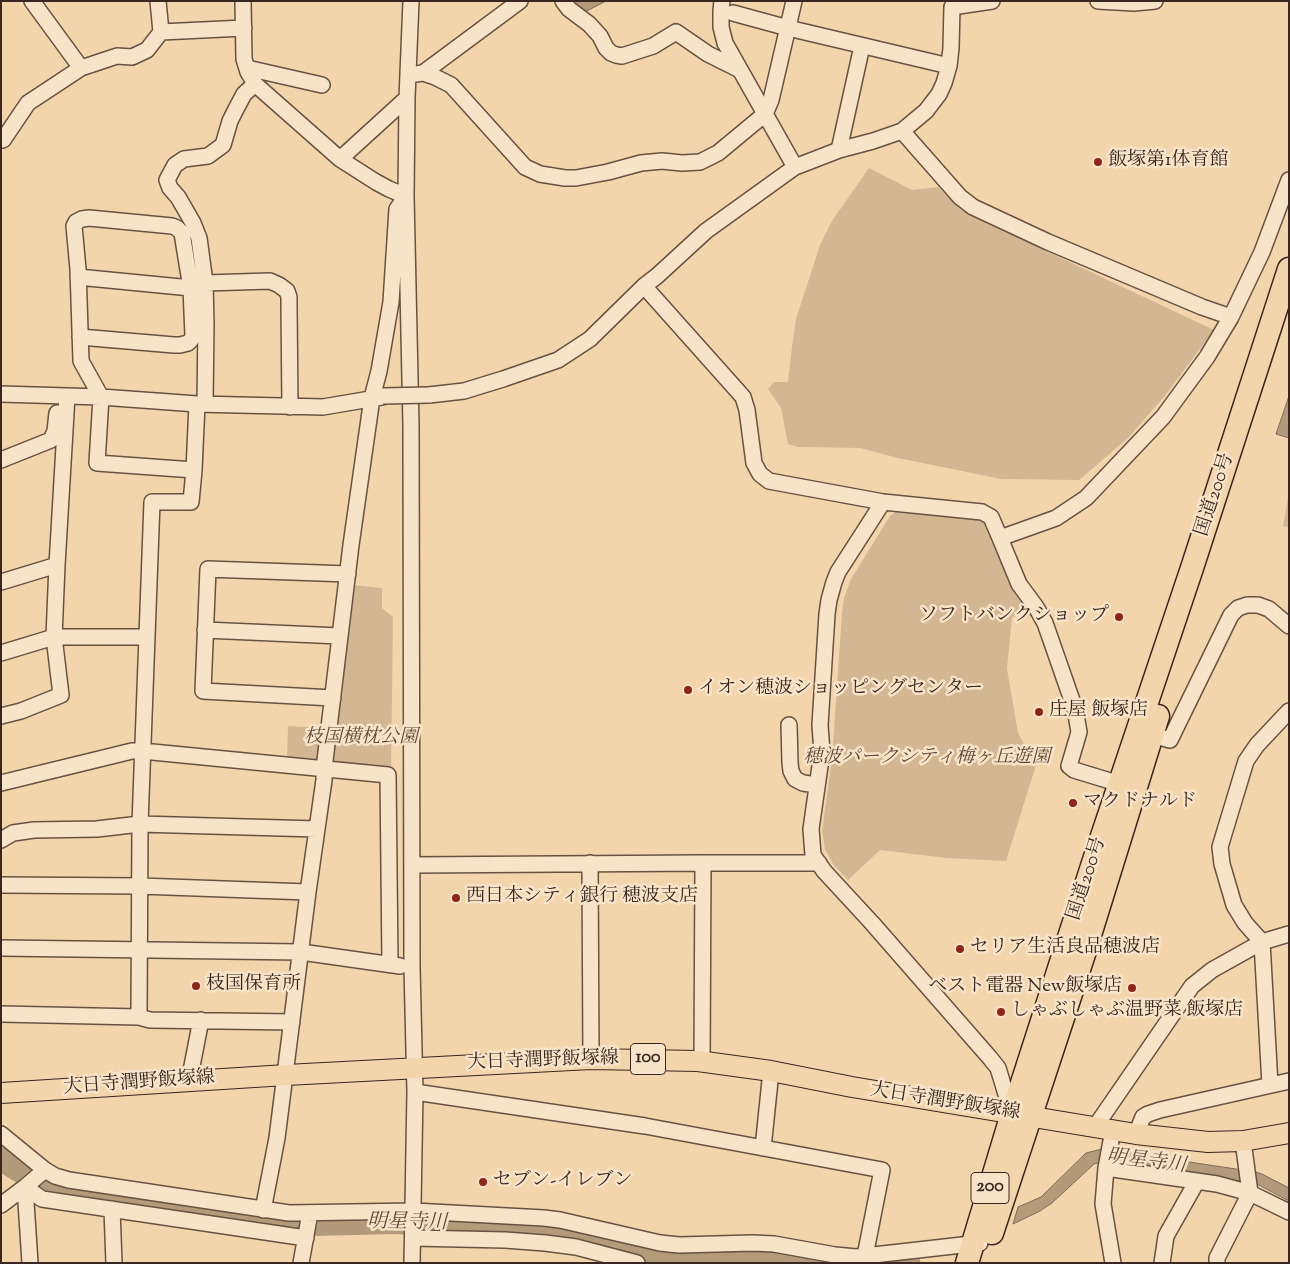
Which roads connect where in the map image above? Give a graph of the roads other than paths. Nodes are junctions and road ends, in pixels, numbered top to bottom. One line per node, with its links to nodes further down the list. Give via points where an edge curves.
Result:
1 (32, 1): 18 (street)
2 (158, 1): 15 (street)
3 (243, 1): 13 (street)
4 (411, 1): 21 (street)
5 (520, 1): 21 (street)
6 (563, 1): 20 (street, via 616,55 653,46 676,32 708,54)
7 (722, 1): 20 (street, via 721,27 725,43)
8 (794, 1): 14 (street)
9 (992, 1): 17 (street, via 952,6)
10 (1098, 1): 11 (street)
11 (1155, 1)
12 (733, 13): 14 (street)
13 (244, 28): 15 (street); 19 (street)
14 (788, 28): 16 (street); 25 (street)
15 (161, 32): 18 (street, via 147,50 132,57 117,56)
16 (862, 46): 17 (street); 28 (street)
17 (950, 66): 26 (street, via 933,104)
18 (81, 68): 27 (street, via 28,103)
19 (247, 68): 22 (street); 23 (street)
20 (740, 70): 25 (street)
21 (415, 74): 24 (street); 25 (street, via 435,76 451,85 525,167 540,174 565,178 641,163 700,162 718,153)
22 (255, 84): 29 (street); 35 (street, via 244,94 222,145 208,156 184,159 169,174 170,188 194,223 199,238)
23 (322, 85)
24 (407, 98): 29 (street); 32 (street)
25 (765, 114): 30 (street)
26 (902, 131): 28 (street); 38 (street, via 973,208)
27 (3, 140)
28 (839, 150): 30 (street)
29 (340, 159): 32 (street)
30 (795, 167): 36 (street, via 706,232)
31 (1289, 180): 38 (street, via 1262,252)
32 (406, 196): 43 (street, via 397,208 391,302 379,371); 75 (street, via 411,425)
33 (1289, 269): 67 (highway, 国道200号 / 200)
34 (78, 277): 35 (street); 35 (street, via 74,226 76,222 89,218 177,228 182,233); 39 (street)
35 (198, 285): 39 (street, via 193,336 188,343 174,345); 44 (street, via 206,324); 45 (street, via 270,281 286,291 290,306)
36 (644, 286): 43 (street, bridge, via 590,339 558,360 464,391); 48 (street, via 743,397 754,463 760,474 769,481)
37 (1289, 314): 63 (highway, 国道200号 / 200)
38 (1232, 317): 49 (street, via 1163,417 1086,498 1056,518)
39 (80, 337): 42 (street, via 80,361)
40 (1, 394): 41 (street)
41 (63, 396): 42 (street); 46 (street, via 51,440); 50 (street)
42 (101, 397): 44 (street); 47 (street, via 97,463)
43 (378, 397): 45 (street, via 323,407); 51 (street)
44 (201, 404): 45 (street); 47 (street)
45 (290, 406)
46 (1, 460)
47 (194, 470): 57 (street, via 192,502 152,502)
48 (883, 502): 49 (street, via 982,512 990,517); 68 (street, via 838,572 829,600 820,725 822,752)
49 (1000, 538): 67 (street, via 1019,584 1046,623 1075,709 1079,732 1069,766)
50 (57, 565): 52 (street); 56 (street)
51 (348, 574): 54 (street, via 208,569); 55 (street)
52 (1, 582)
53 (1289, 626): 63 (street, via 1269,609 1258,605 1238,608 1231,615 1170,740)
54 (205, 630): 55 (street); 59 (street, via 202,691)
55 (340, 636): 59 (street)
56 (54, 637): 57 (street); 58 (street); 61 (street, via 61,695)
57 (147, 637): 64 (street)
58 (1, 653)
59 (333, 698): 65 (street)
60 (1289, 711): 80 (street, via 1246,761 1220,848 1234,905)
61 (1, 716)
62 (789, 725): 68 (street, via 791,771 795,779)
63 (1152, 735): 100 (highway, 国道200号 / 200, via 1085,951)
64 (142, 751): 65 (street); 66 (street); 69 (street)
65 (324, 769): 70 (street); 84 (street, via 388,775)
66 (1, 783)
67 (1120, 784): 100 (highway, 国道200号 / 200, via 1094,860)
68 (817, 786): 73 (street, via 811,829 813,855)
69 (140, 824): 70 (street); 71 (street, via 98,829 34,830 12,833); 77 (street)
70 (317, 830): 78 (street)
71 (1, 840)
72 (703, 863): 73 (street); 74 (street); 91 (street)
73 (819, 863): 100 (street, via 990,1058)
74 (590, 864): 75 (street); 90 (street)
75 (412, 865): 85 (street)
76 (1, 884): 77 (street)
77 (140, 886): 78 (street); 82 (street)
78 (308, 892): 83 (street)
79 (1289, 934): 80 (street)
80 (1262, 942): 97 (street); 103 (street, via 1212,970 1192,986)
81 (1, 948): 82 (street)
82 (140, 950): 83 (street); 87 (street)
83 (301, 952): 84 (street); 89 (street)
84 (390, 964): 85 (street)
85 (412, 967): 92 (street)
86 (1, 1014): 87 (street)
87 (139, 1017): 88 (street)
88 (202, 1020): 89 (street); 95 (street)
89 (292, 1022): 94 (street)
90 (591, 1059): 91 (main road, 大日寺潤野飯塚線 / 100); 92 (main road, 大日寺潤野飯塚線 / 100)
91 (702, 1061): 93 (main road, 大日寺潤野飯塚線 / 100)
92 (414, 1068): 94 (main road, 大日寺潤野飯塚線 / 100); 98 (street)
93 (771, 1071): 100 (main road, 大日寺潤野飯塚線 / 100, via 852,1088); 106 (street)
94 (286, 1075): 95 (main road, 大日寺潤野飯塚線 / 100); 114 (street, via 278,1138)
95 (189, 1081): 99 (main road, 大日寺潤野飯塚線 / 100)
96 (1289, 1081): 97 (street)
97 (1270, 1085): 104 (street, via 1148,1114 1143,1117)
98 (415, 1092): 106 (street, via 645,1126); 116 (street)
99 (1, 1093)
100 (1022, 1115): 103 (main road, 大日寺潤野飯塚線 / 100); 118 (highway, 国道200号 / 200)
101 (1289, 1133): 105 (main road, 大日寺潤野飯塚線 / 100)
102 (1, 1134): 108 (street)
103 (1106, 1134): 104 (main road, 大日寺潤野飯塚線 / 100); 107 (street)
104 (1136, 1134): 105 (main road, 大日寺潤野飯塚線 / 100, via 1208,1142)
105 (1243, 1142): 111 (street)
106 (763, 1148): 120 (street, via 882,1170)
107 (1106, 1166): 109 (street); 125 (street, via 1103,1204)
108 (45, 1170): 110 (street); 114 (street, via 69,1180)
109 (1197, 1181): 111 (street); 126 (street, via 1166,1236)
110 (25, 1187): 112 (street); 113 (street, via 42,1199); 121 (street)
111 (1249, 1189): 115 (street); 127 (street, via 1217,1258)
112 (1, 1205)
113 (112, 1210): 117 (street); 122 (street)
114 (263, 1210): 117 (street, via 289,1213)
115 (1289, 1212)
116 (413, 1224): 117 (street); 119 (street, via 506,1240); 119 (street, via 560,1220); 124 (street)
117 (308, 1226): 123 (street)
118 (978, 1253): 120 (street)
119 (645, 1254): 120 (street, via 660,1243 753,1243)
120 (858, 1260)
121 (30, 1263)
122 (114, 1263)
123 (301, 1263)
124 (412, 1263)
125 (1113, 1263)
126 (1162, 1263)
127 (1218, 1263)

